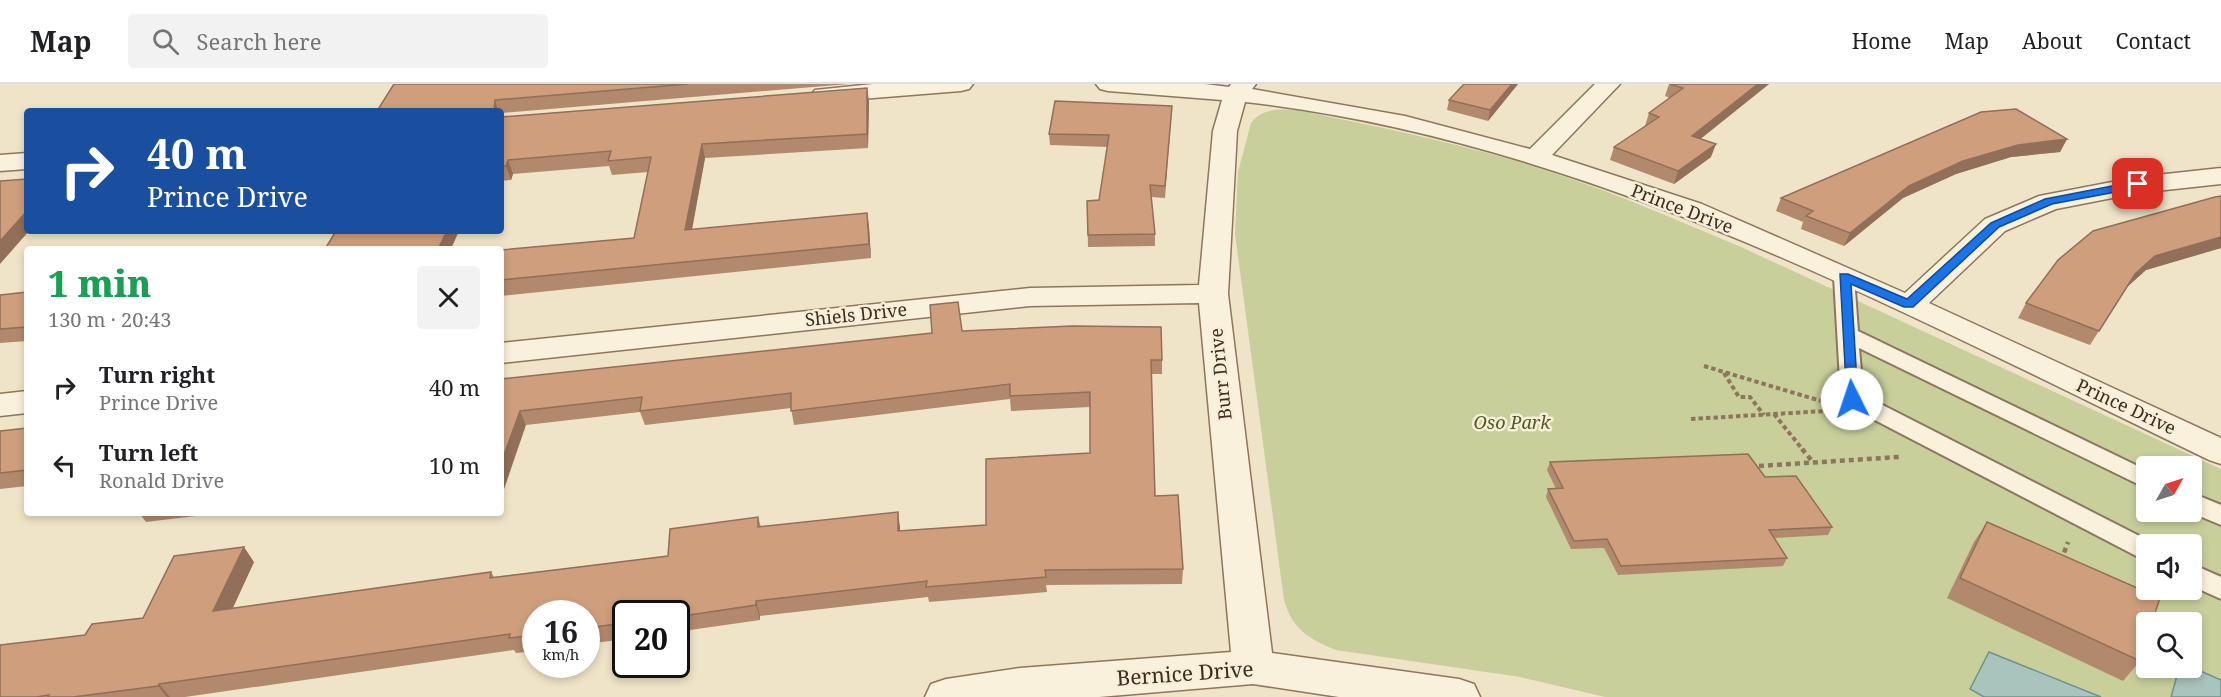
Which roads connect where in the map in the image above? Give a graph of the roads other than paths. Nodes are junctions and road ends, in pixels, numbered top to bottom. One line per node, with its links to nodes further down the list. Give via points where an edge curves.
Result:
1 (961, 84): 5 (street)
2 (1108, 84): 4 (street, Prince Drive)
3 (1608, 84): 6 (street)
4 (1239, 89): 6 (street, Prince Drive, via 1387,118); 11 (street, Burr Drive, via 1225,131)
5 (798, 97)
6 (1536, 157): 10 (street, Prince Drive, via 1694,211)
7 (24, 161): 8 (street)
8 (0, 163)
9 (2221, 176): 12 (street, via 2138,184 2049,202 1995,225)
10 (1844, 276): 12 (street, Prince Drive); 13 (lane)
11 (1213, 294): 14 (street, Shiels Drive, via 1029,297); 24 (street, Burr Drive)
12 (1909, 305): 17 (street, Prince Drive)
13 (1847, 334): 18 (lane); 21 (lane, via 1852,399)
14 (504, 353)
15 (24, 402): 16 (street)
16 (0, 405)
17 (2221, 452)
18 (2136, 475)
19 (2202, 507): 20 (lane)
20 (2221, 516)
21 (2136, 546)
22 (2202, 579): 23 (lane)
23 (2221, 589)
24 (1253, 667): 25 (street, Bernice Drive, via 1020,686); 26 (street, Bernice Drive)
25 (946, 697)
26 (1459, 697)

